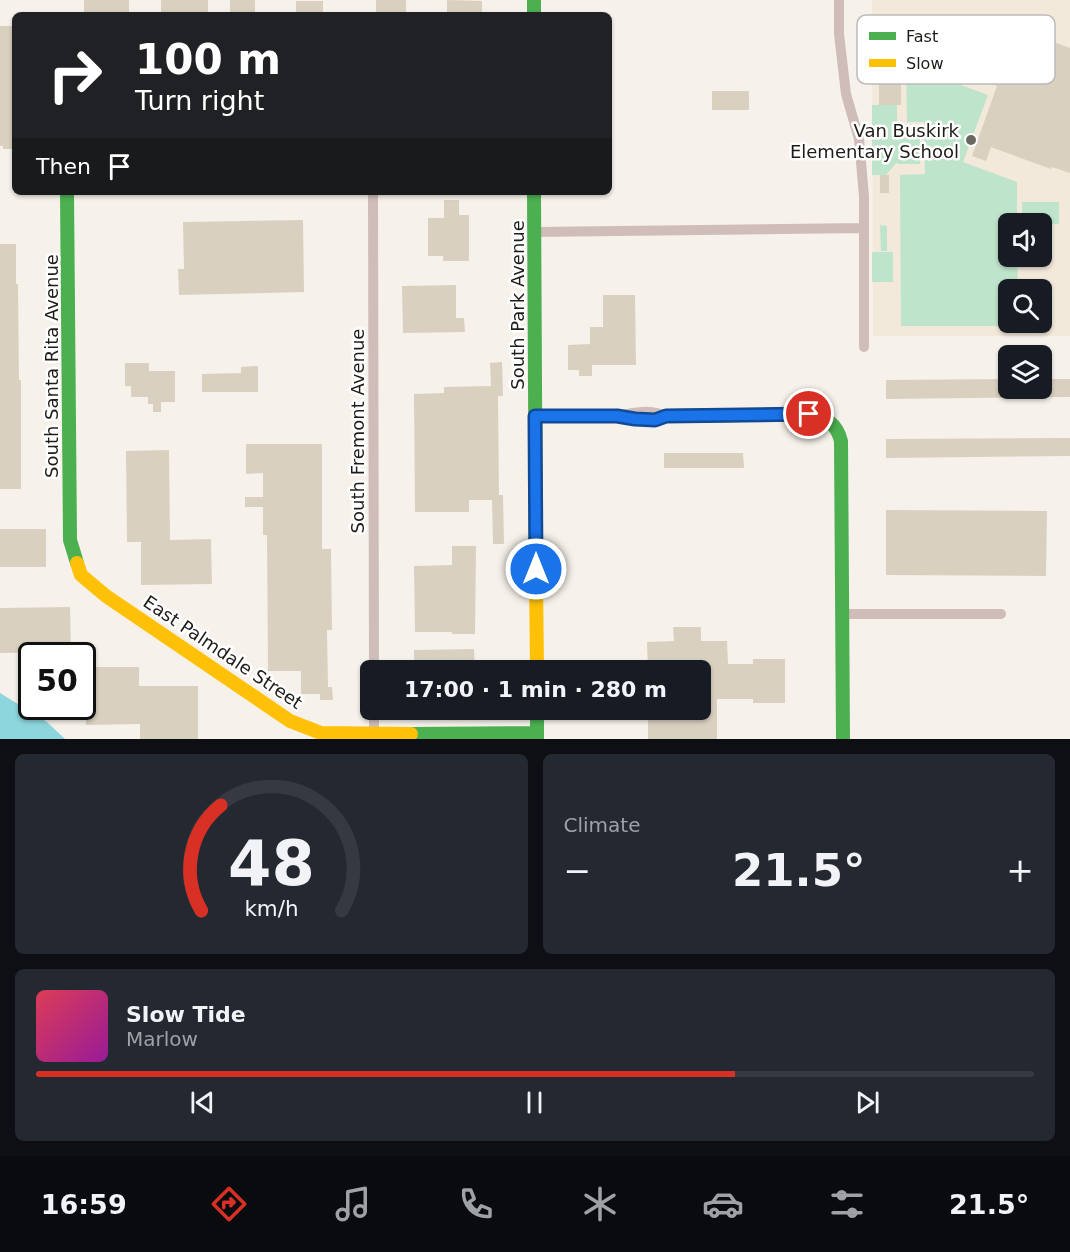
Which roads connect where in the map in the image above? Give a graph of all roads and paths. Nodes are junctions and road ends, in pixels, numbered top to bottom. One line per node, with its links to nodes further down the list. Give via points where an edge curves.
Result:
1 (839, 0): 5 (street, via 846,94 859,139)
2 (68, 195): 10 (street, South Santa Rita Avenue)
3 (373, 195): 13 (street, South Fremont Avenue)
4 (534, 195): 6 (street, South Park Avenue)
5 (864, 228): 6 (street); 7 (street)
6 (534, 232): 8 (street, South Park Avenue)
7 (864, 347)
8 (535, 416): 9 (street, via 655,420); 14 (street, South Park Avenue)
9 (666, 416): 11 (street, via 809,414 824,417 837,427 841,441)
10 (70, 540): 17 (street, East Palmdale Street, via 81,575 290,721 321,733)
11 (842, 614): 12 (street); 19 (street)
12 (1001, 614)
13 (374, 660)
14 (537, 660)
15 (374, 720): 17 (street)
16 (537, 720): 18 (street)
17 (375, 734): 18 (street, East Palmdale Street)
18 (537, 736)
19 (843, 739)

